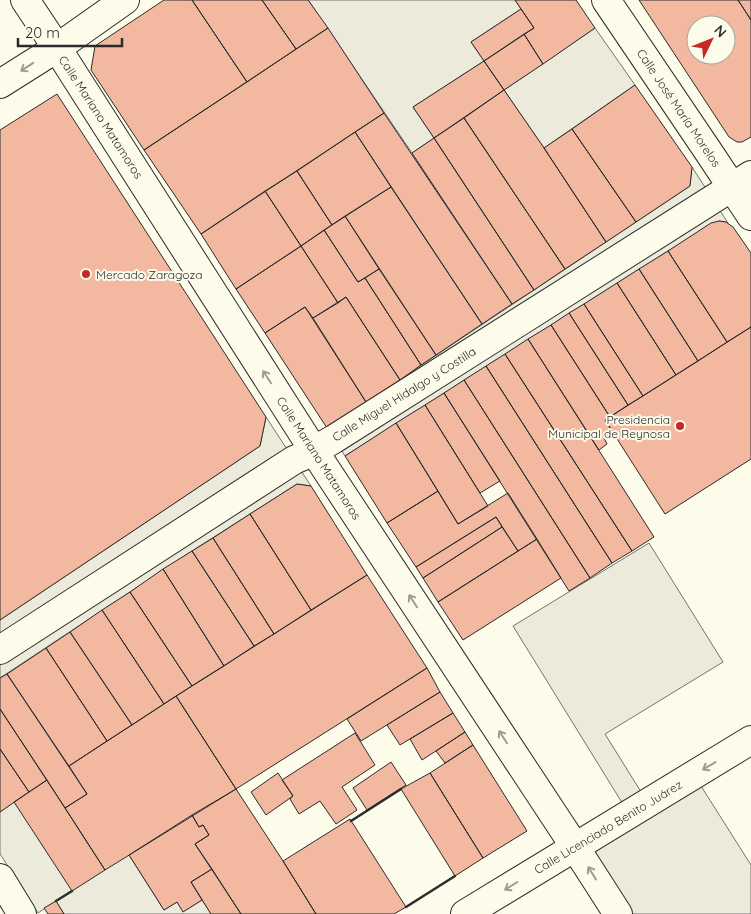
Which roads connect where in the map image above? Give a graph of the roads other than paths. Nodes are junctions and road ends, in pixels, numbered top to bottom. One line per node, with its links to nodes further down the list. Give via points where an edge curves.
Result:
1 (25, 0): 4 (street, Calle Mariano Matamoros)
2 (125, 0): 4 (street)
3 (606, 0): 6 (street, Calle José María Morelos)
4 (57, 48): 5 (street, one-way to 5); 8 (street, Calle Mariano Matamoros, one-way to 4)
5 (0, 84)
6 (741, 180): 7 (street, Calle José María Morelos); 8 (street, Calle Miguel Hidalgo y Costilla)
7 (751, 216)
8 (314, 451): 9 (street, Calle Miguel Hidalgo y Costilla, via 294,460); 11 (street, Calle Mariano Matamoros, one-way to 8)
9 (0, 650)
10 (751, 740): 11 (street, Calle Licenciado Benito Juárez, one-way to 11)
11 (575, 847): 14 (street, Calle Licenciado Benito Juárez, one-way to 14); 15 (street, Calle Mariano Matamoros, one-way to 11)
12 (0, 878): 13 (street)
13 (22, 914)
14 (465, 914)
15 (618, 914)

